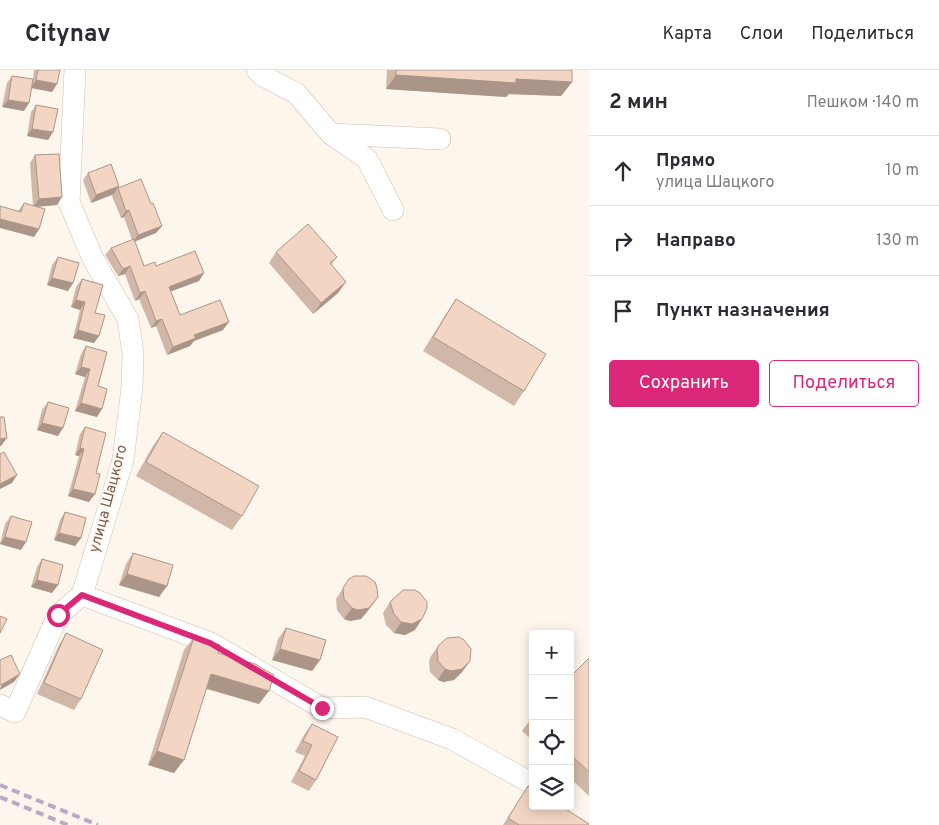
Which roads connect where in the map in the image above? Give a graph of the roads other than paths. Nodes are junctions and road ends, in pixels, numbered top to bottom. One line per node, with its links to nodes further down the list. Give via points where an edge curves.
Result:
1 (75, 70): 6 (street, улица Шацкого, via 69,202 93,259 128,320 133,354 123,460)
2 (257, 70): 3 (street, via 296,93)
3 (331, 134): 4 (street); 5 (street, via 367,159)
4 (440, 138)
5 (393, 210)
6 (82, 595): 7 (street, via 58,615); 8 (street, via 210,643 322,708 365,707 452,739)
7 (8, 709)
8 (529, 782)

